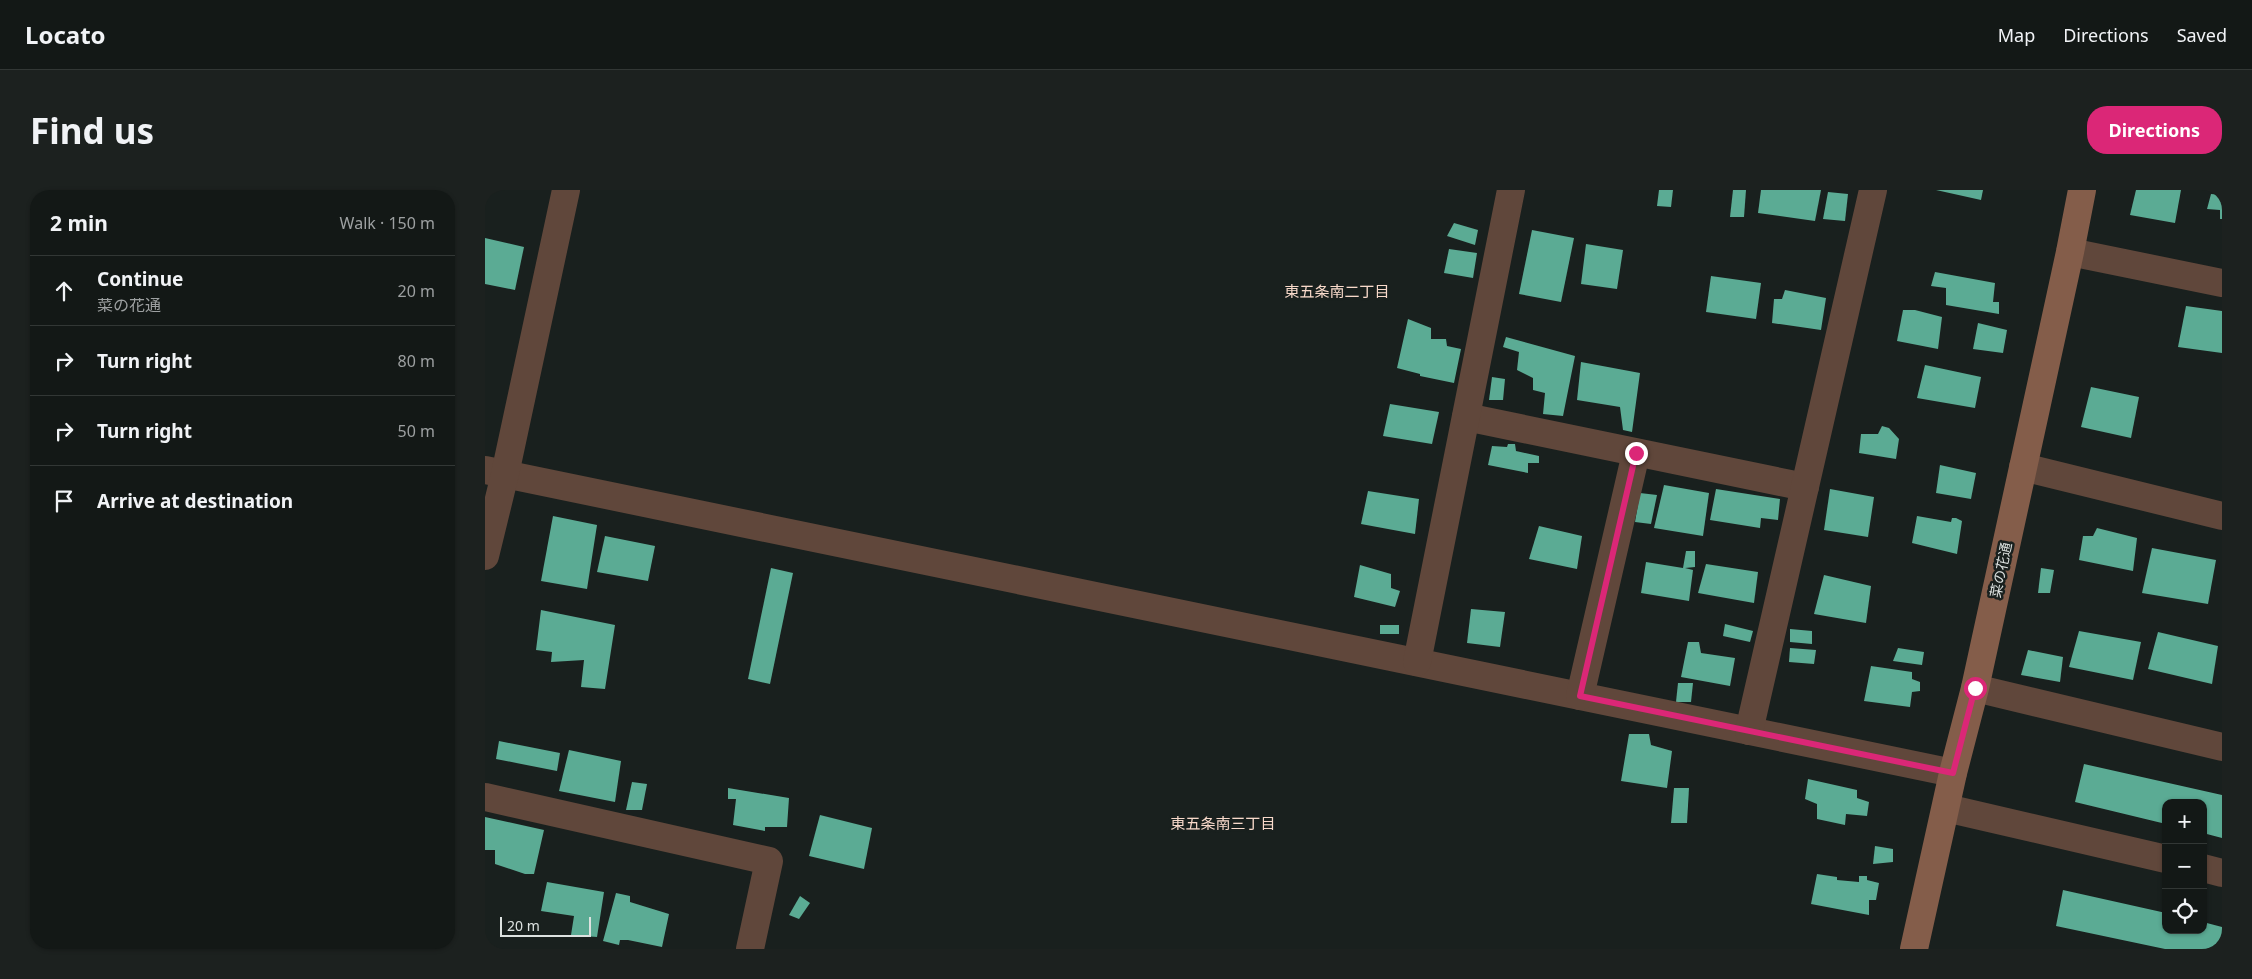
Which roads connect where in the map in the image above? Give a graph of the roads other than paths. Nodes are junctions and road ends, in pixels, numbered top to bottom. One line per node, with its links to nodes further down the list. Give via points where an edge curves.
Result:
1 (566, 190): 10 (street)
2 (1511, 190): 7 (street)
3 (1873, 190): 11 (street)
4 (2082, 190): 5 (street, 菜の花通)
5 (2070, 252): 6 (street); 9 (street, 菜の花通)
6 (2222, 283)
7 (1466, 417): 8 (street); 14 (street)
8 (1636, 453): 11 (street); 16 (street)
9 (2023, 467): 12 (street); 15 (street, 菜の花通)
10 (495, 472): 13 (street); 14 (street)
11 (1805, 488): 17 (street)
12 (2222, 516)
13 (485, 556)
14 (1417, 662): 16 (street)
15 (1975, 688): 18 (street); 19 (street, 菜の花通)
16 (1580, 696): 17 (street)
17 (1749, 731): 19 (street)
18 (2222, 747)
19 (1953, 773): 21 (street, 菜の花通)
20 (485, 797): 25 (street, via 769,862)
21 (1946, 808): 22 (street); 26 (street, 菜の花通)
22 (2162, 859)
23 (2207, 869): 24 (street)
24 (2222, 873)
25 (750, 949)
26 (1914, 949)

